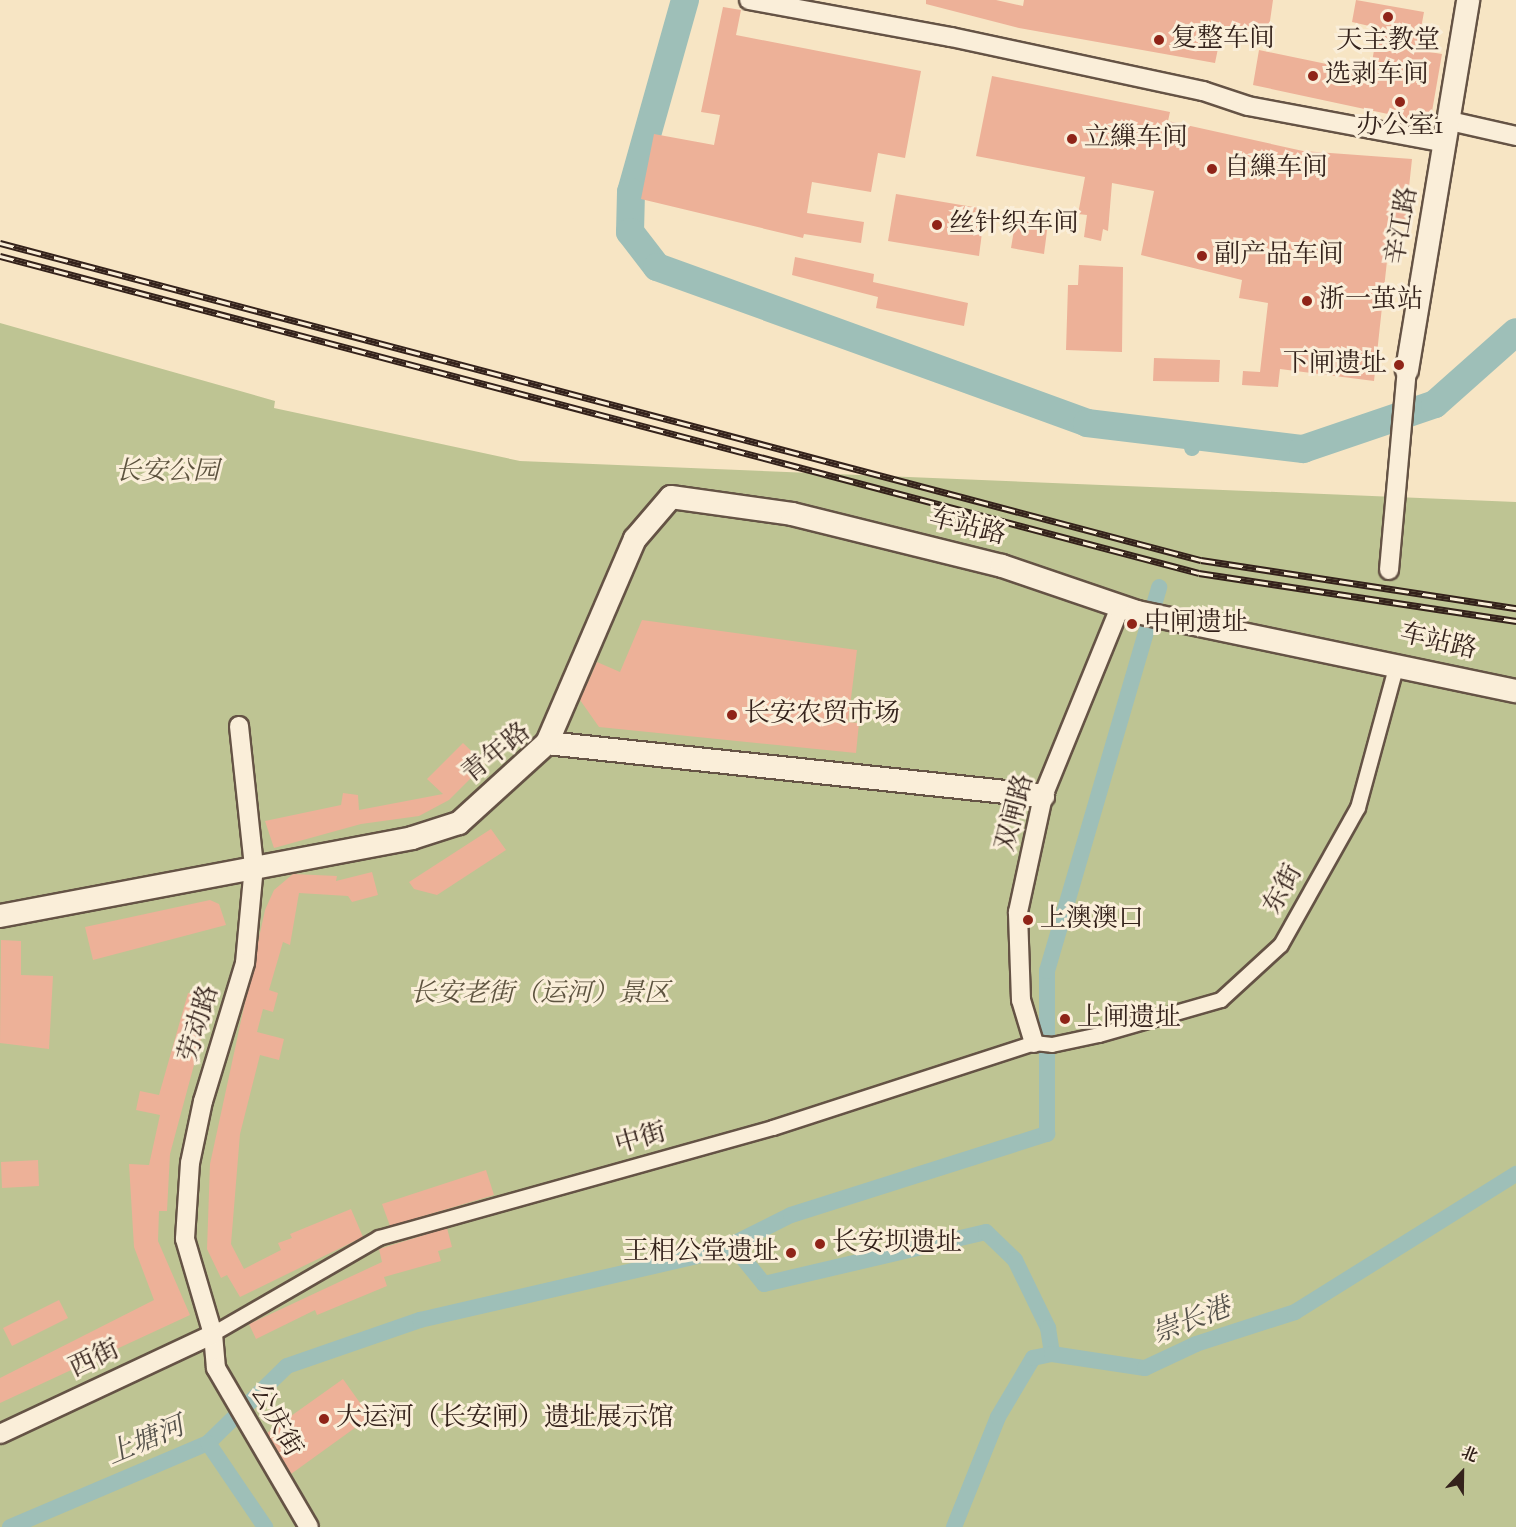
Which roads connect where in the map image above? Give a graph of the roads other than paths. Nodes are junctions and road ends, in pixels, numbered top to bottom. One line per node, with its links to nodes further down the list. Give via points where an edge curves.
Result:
1 (749, 0): 3 (street, via 951,37 1203,91 1248,106)
2 (1468, 0): 3 (street, 辛江路)
3 (1448, 132): 4 (street); 5 (street, 辛江路)
4 (1516, 136)
5 (1407, 370): 6 (street, 辛江路)
6 (1389, 570)
7 (1129, 610): 8 (street, 车站路); 11 (street, 车站路, via 1002,566 792,514 671,497 635,539); 12 (street, 双闸路)
8 (1397, 664): 9 (street, 车站路); 15 (street, 东街, via 1359,808 1281,945 1221,1000)
9 (1516, 691)
10 (239, 726): 13 (street, 劳动路)
11 (547, 743): 12 (street, 青年路); 13 (street, 青年路, via 459,823 412,838)
12 (1043, 796): 16 (street, 双闸路, via 1018,912 1020,1000)
13 (254, 866): 14 (street, 青年路); 17 (street, 劳动路, via 245,963 190,1163 185,1239)
14 (0, 916)
15 (1099, 1035): 16 (street, 中街)
16 (1040, 1044): 17 (street, 中街, via 773,1128 379,1238)
17 (213, 1334): 18 (street, 西街); 19 (street, 公庆街, via 216,1368)
18 (0, 1434)
19 (309, 1527)

